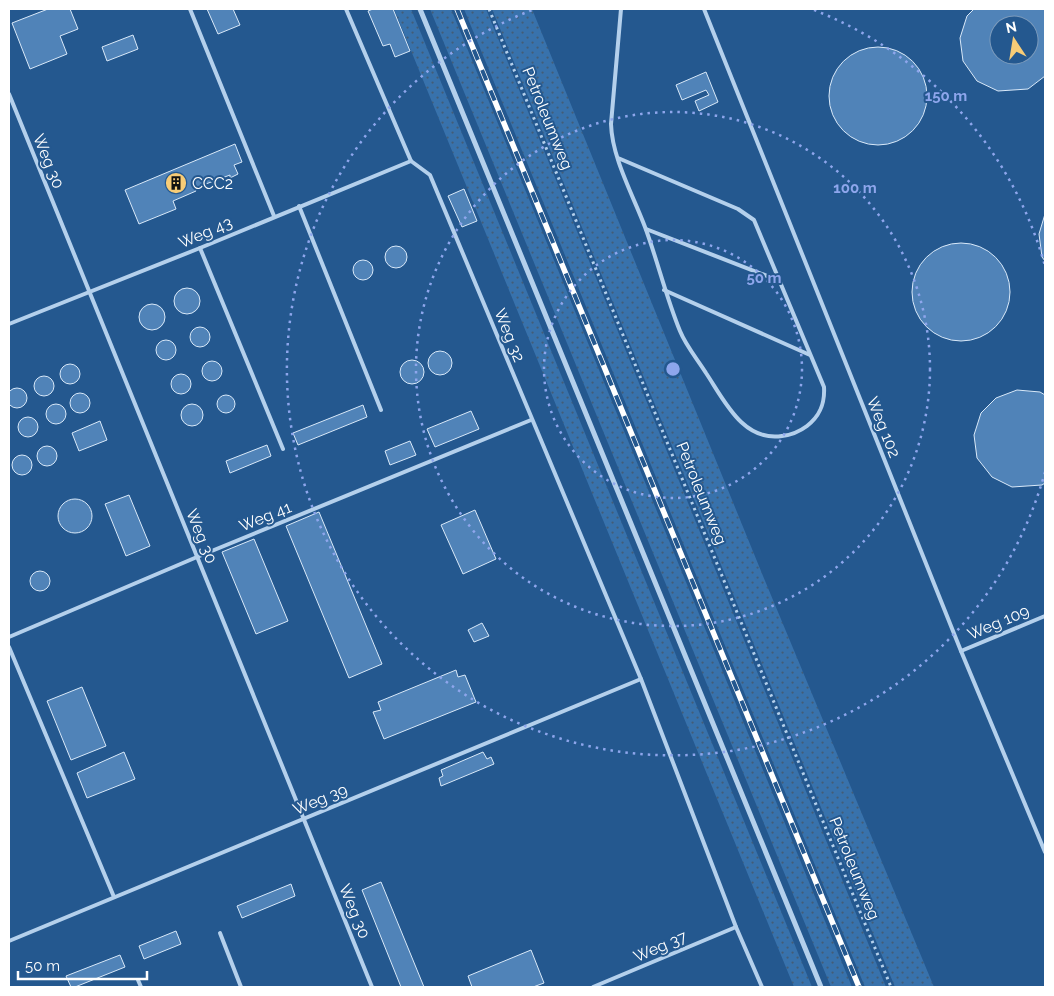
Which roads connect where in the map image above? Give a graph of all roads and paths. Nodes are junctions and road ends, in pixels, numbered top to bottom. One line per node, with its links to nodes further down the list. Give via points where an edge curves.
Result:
1 (190, 9): 11 (lane)
2 (346, 9): 9 (lane, Weg 32)
3 (420, 9): 40 (street)
4 (489, 9): 41 (path, Petroleumweg)
5 (621, 9): 8 (lane, via 611,124)
6 (704, 9): 26 (lane, Weg 102)
7 (9, 94): 16 (lane, Weg 30)
8 (618, 158): 12 (lane); 14 (lane, via 748,215 758,228)
9 (411, 161): 10 (lane, Weg 43); 20 (lane, Weg 32, via 430,175)
10 (299, 206): 11 (lane, Weg 43); 19 (lane)
11 (274, 216): 13 (lane, Weg 43)
12 (646, 229): 14 (lane); 15 (lane)
13 (200, 248): 16 (lane, Weg 43); 21 (lane)
14 (780, 281): 18 (lane)
15 (664, 290): 18 (lane); 18 (lane, via 681,334 730,410 748,429 776,437 797,432 814,420 821,411 824,387)
16 (89, 291): 17 (lane, Weg 43); 22 (lane, Weg 30)
17 (9, 324)
18 (810, 355)
19 (381, 410)
20 (531, 420): 22 (lane, Weg 41); 27 (lane, Weg 32)
21 (283, 449)
22 (197, 557): 24 (lane, Weg 41); 28 (lane, Weg 30)
23 (1045, 616): 26 (lane, Weg 109)
24 (9, 638)
25 (9, 647): 30 (lane)
26 (961, 651): 29 (lane, Weg 102)
27 (641, 679): 28 (lane, Weg 39); 31 (lane, Weg 32)
28 (304, 819): 30 (lane, Weg 39); 37 (lane, Weg 30)
29 (1045, 852)
30 (114, 897): 33 (lane, Weg 39)
31 (736, 927): 38 (lane, Weg 37); 39 (lane, Weg 32)
32 (220, 933): 36 (lane)
33 (9, 941)
34 (138, 980): 35 (lane)
35 (140, 987)
36 (241, 987)
37 (372, 987)
38 (593, 987)
39 (762, 987)
40 (821, 987)
41 (891, 987)

